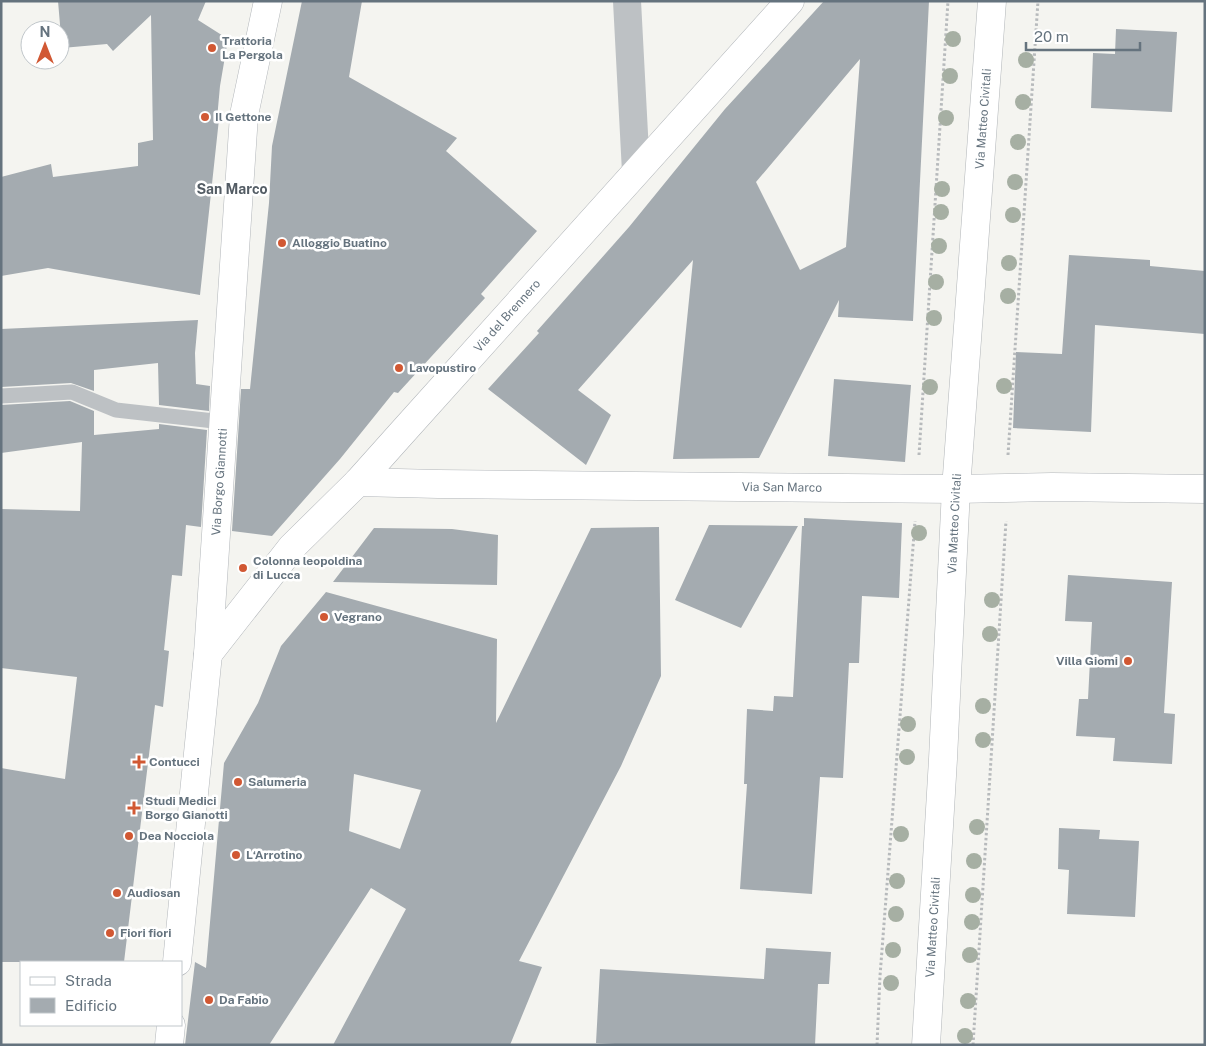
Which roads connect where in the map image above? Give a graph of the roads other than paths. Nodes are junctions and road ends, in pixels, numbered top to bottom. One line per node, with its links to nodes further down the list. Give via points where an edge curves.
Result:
1 (268, 1): 7 (street, Via Borgo Giannotti, via 244,116)
2 (627, 1): 5 (street)
3 (790, 1): 5 (street, Via del Brennero)
4 (992, 1): 9 (street, Via Matteo Civitali)
5 (636, 172): 8 (street, Via del Brennero)
6 (1, 396): 7 (lane, via 72,392 116,410)
7 (223, 422): 11 (street, Via Borgo Giannotti)
8 (358, 482): 9 (street, Via San Marco); 11 (street, Via del Brennero, via 292,547)
9 (956, 489): 10 (street, Via San Marco); 15 (street, Via Matteo Civitali)
10 (1205, 489)
11 (208, 654): 12 (street, Via Borgo Giannotti)
12 (177, 961)
13 (171, 1026): 14 (street)
14 (169, 1045)
15 (926, 1045)

